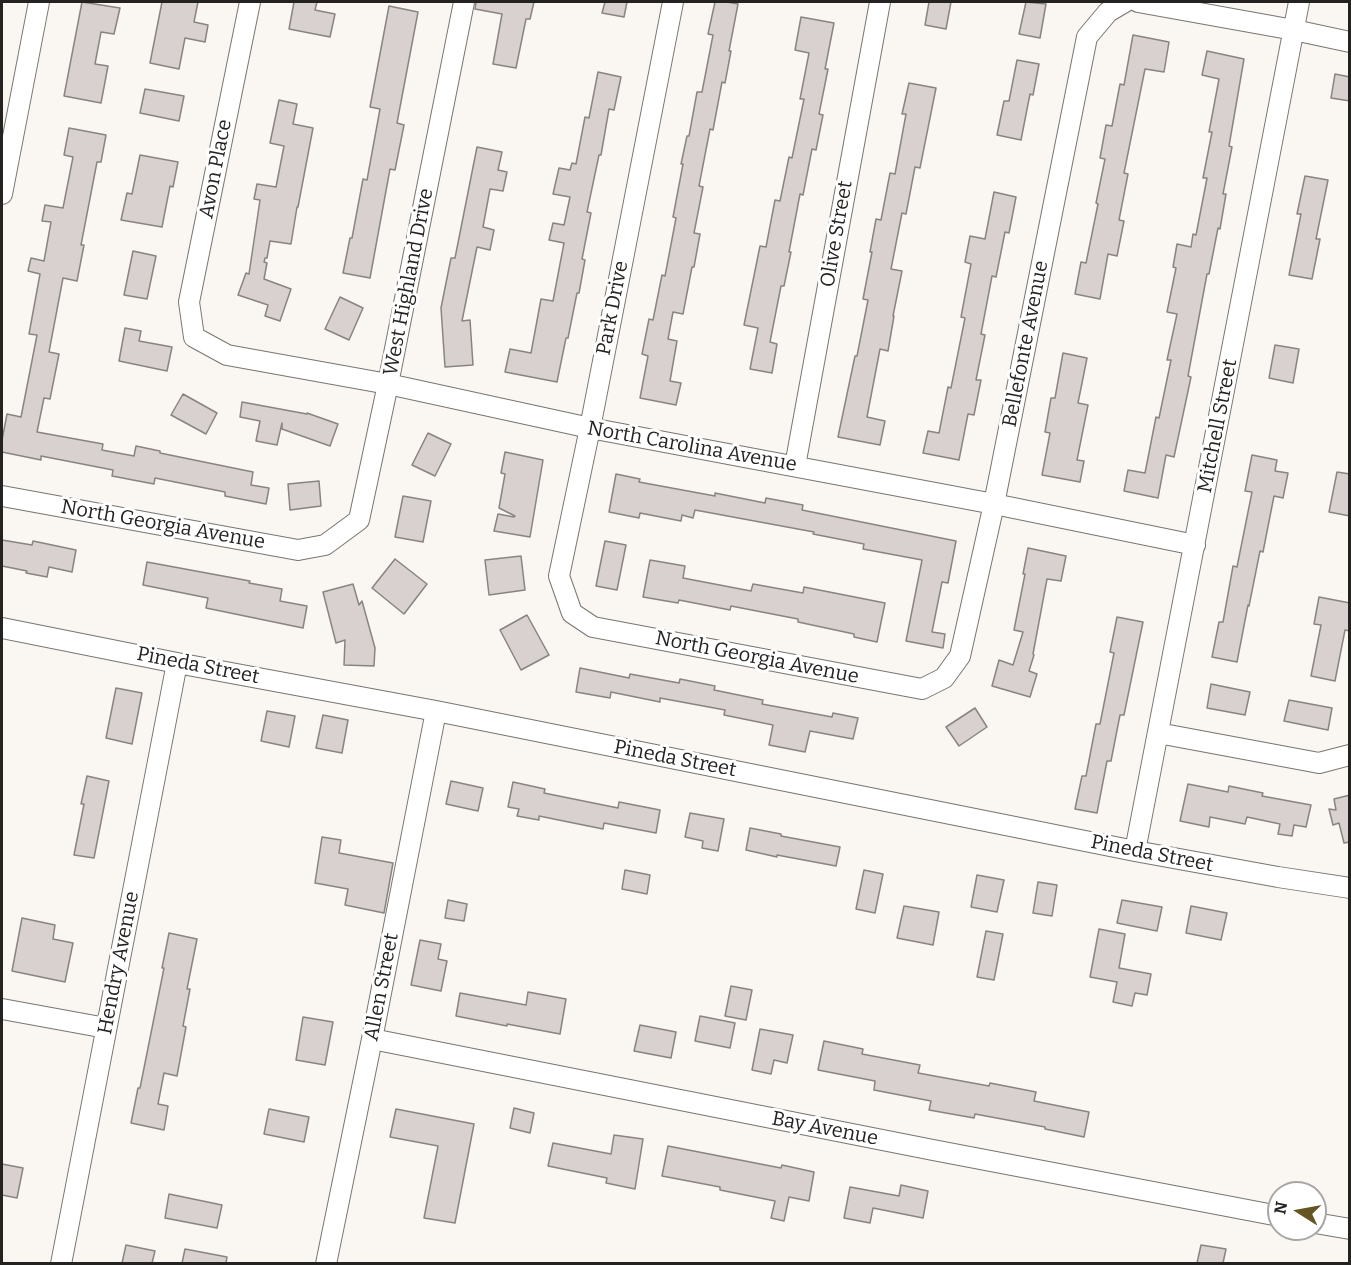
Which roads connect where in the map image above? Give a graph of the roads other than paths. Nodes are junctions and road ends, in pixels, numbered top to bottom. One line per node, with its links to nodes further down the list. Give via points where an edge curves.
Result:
1 (39, 2): 11 (street)
2 (250, 2): 12 (street, Avon Place, via 189,302)
3 (464, 2): 13 (street, West Highland Drive)
4 (673, 2): 14 (street, Park Drive)
5 (880, 2): 15 (street, Olive Street)
6 (1125, 2): 17 (street, Bellefonte Avenue, via 1108,12 1087,37)
7 (1138, 2): 9 (street)
8 (1299, 2): 9 (street, Mitchell Street)
9 (1294, 30): 10 (street); 19 (street, Mitchell Street)
10 (1350, 42)
11 (2, 194)
12 (194, 337): 13 (street, North Carolina Avenue, via 227,355)
13 (388, 384): 14 (street, North Carolina Avenue); 18 (street, West Highland Drive, via 359,520)
14 (590, 428): 15 (street, North Carolina Avenue); 20 (street, Park Drive, via 559,576)
15 (795, 466): 17 (street, North Carolina Avenue)
16 (2, 496): 18 (street, North Georgia Avenue, via 298,550)
17 (994, 504): 19 (street, North Carolina Avenue); 23 (street, Bellefonte Avenue, via 960,656)
18 (325, 545)
19 (1195, 545): 25 (street, Mitchell Street)
20 (572, 613): 23 (street, North Georgia Avenue, via 593,627 922,689)
21 (3, 632): 22 (street, Pineda Street)
22 (177, 663): 24 (street, Pineda Street); 30 (street, Hendry Avenue)
23 (944, 678)
24 (436, 711): 27 (street, Pineda Street); 31 (street, Allen Street)
25 (1158, 733): 26 (street, via 1319,763); 27 (street, Mitchell Street)
26 (1350, 755)
27 (1135, 851): 28 (street, Pineda Street)
28 (1350, 888)
29 (2, 1009): 30 (street)
30 (106, 1028): 35 (street, Hendry Avenue)
31 (372, 1039): 32 (street, Bay Avenue); 36 (street, Allen Street)
32 (1267, 1214)
33 (1327, 1225): 34 (street)
34 (1350, 1229)
35 (61, 1263)
36 (326, 1263)

